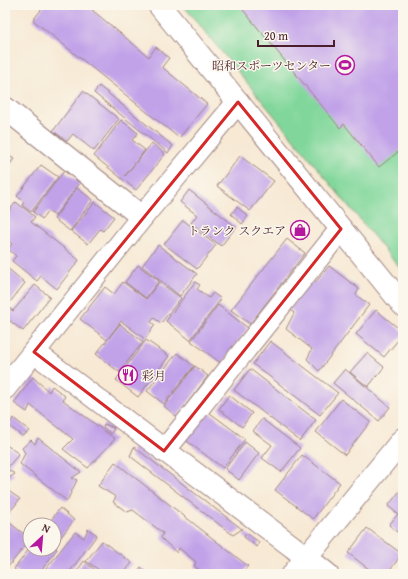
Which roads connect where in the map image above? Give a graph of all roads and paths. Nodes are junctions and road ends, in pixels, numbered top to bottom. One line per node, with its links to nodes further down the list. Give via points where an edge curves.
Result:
1 (159, 5): 2 (street)
2 (238, 102): 4 (street); 5 (street)
3 (5, 108): 4 (street)
4 (142, 217): 7 (street)
5 (341, 229): 6 (street); 10 (street)
6 (403, 305)
7 (34, 352): 8 (street); 10 (street)
8 (5, 388)
9 (403, 439): 11 (street)
10 (164, 451): 11 (street)
11 (300, 566): 12 (street)
12 (327, 574)

